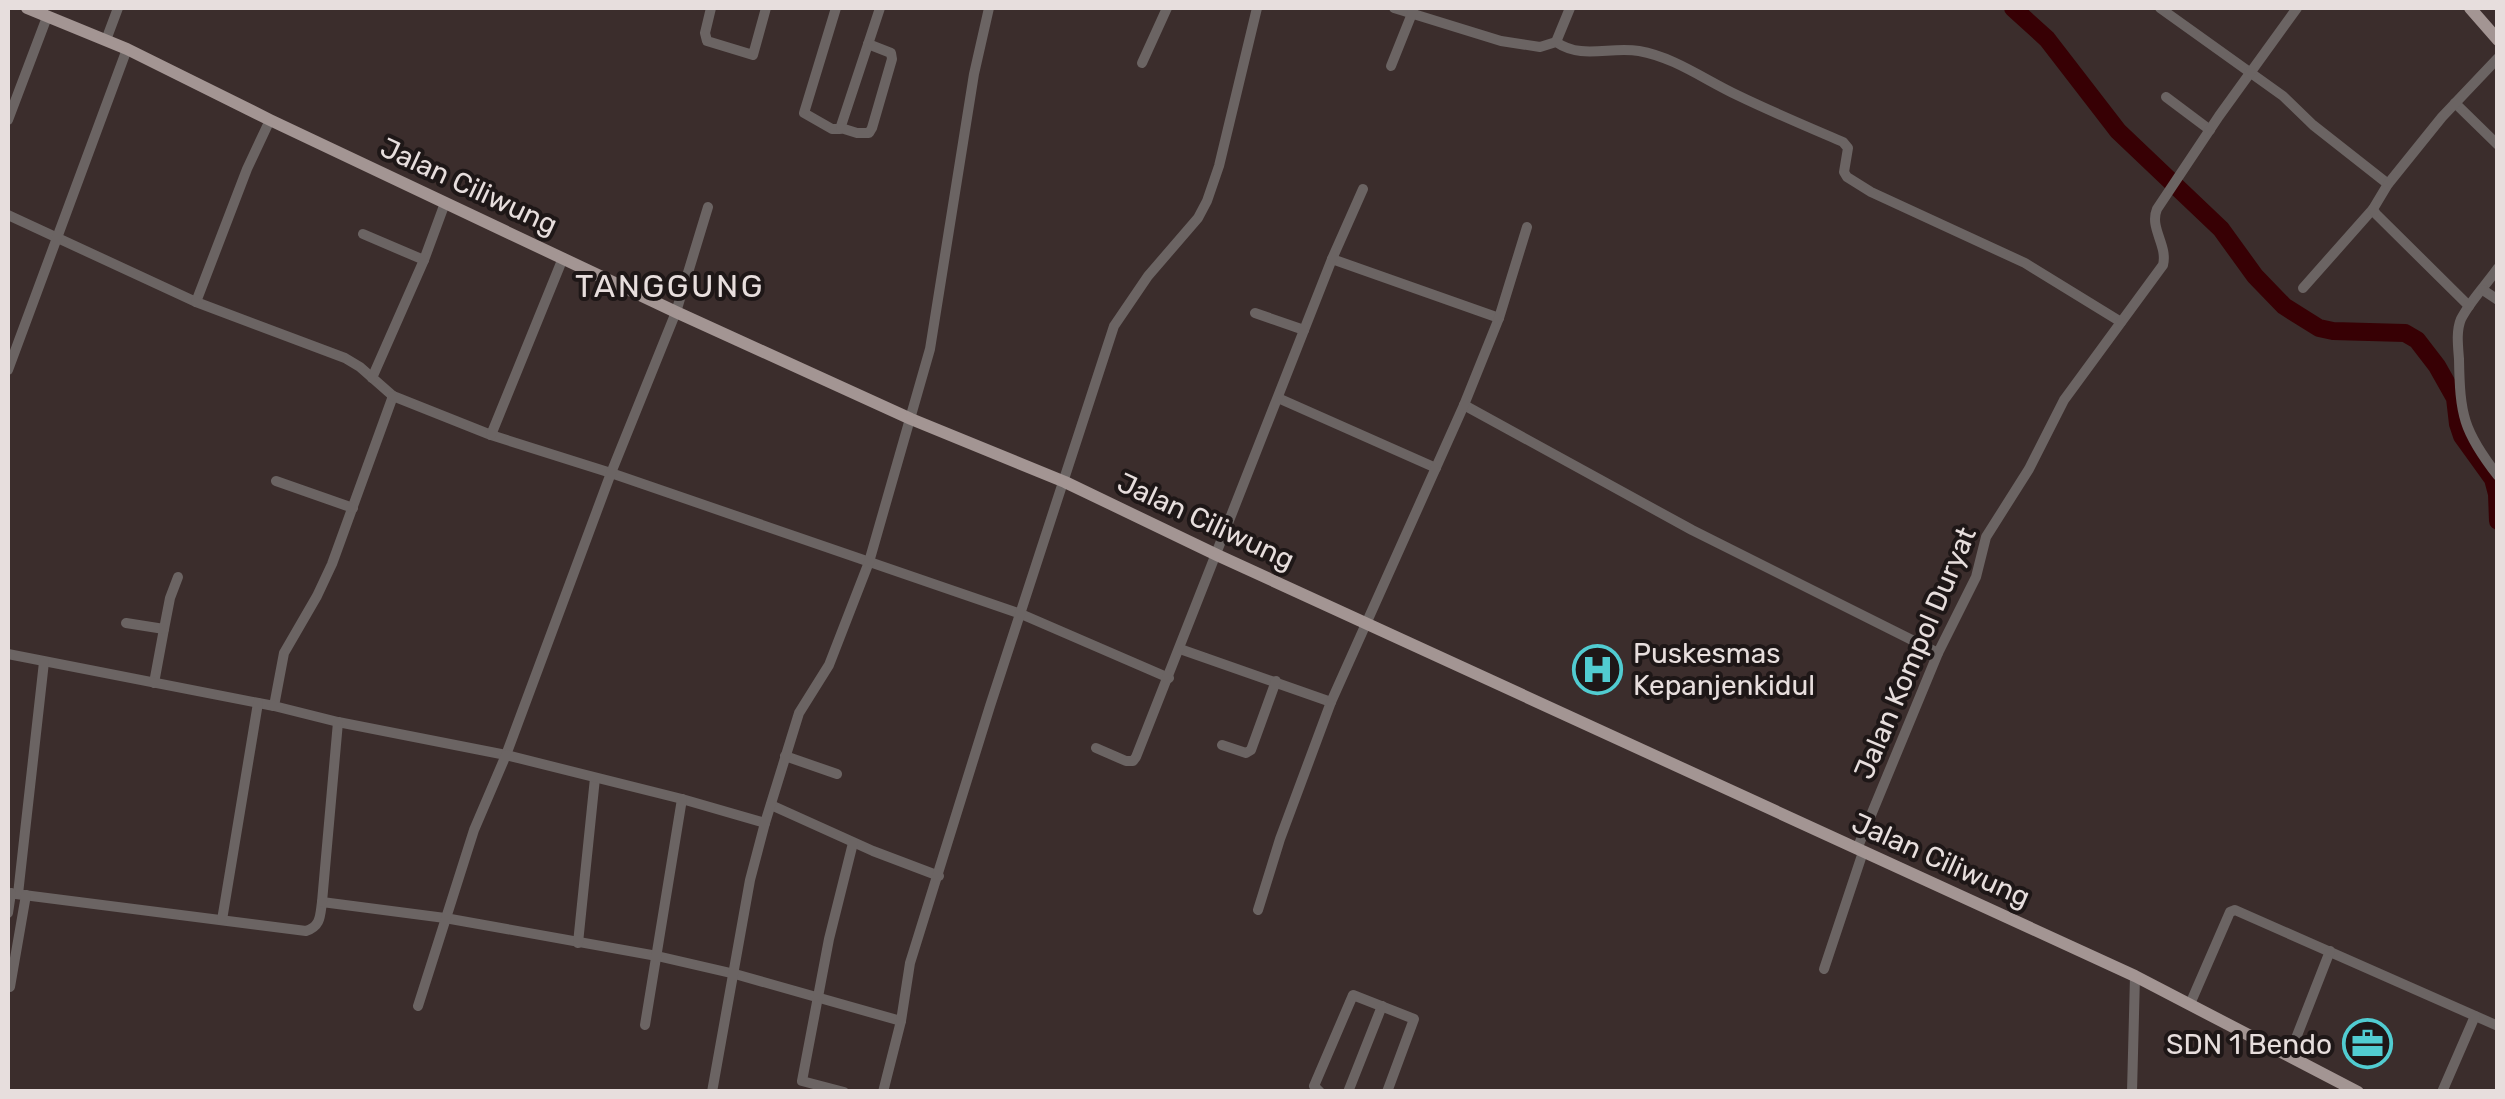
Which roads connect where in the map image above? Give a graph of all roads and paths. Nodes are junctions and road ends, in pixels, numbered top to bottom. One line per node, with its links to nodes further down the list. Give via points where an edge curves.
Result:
1 (27, 8): 16 (main road, Jalan Ciliwung)
2 (118, 8): 17 (street)
3 (711, 8): 4 (street, via 707,41 753,55)
4 (766, 8)
5 (836, 8): 31 (street, via 804,113)
6 (880, 8): 20 (street)
7 (990, 8): 62 (street, via 930,349)
8 (1166, 8): 23 (street)
9 (1257, 8): 68 (street, via 1207,201 1114,326)
10 (1394, 8): 15 (street)
11 (1570, 8): 19 (street)
12 (2160, 8): 25 (street)
13 (2297, 8): 25 (street, Jalan Kompol Duryat)
14 (2470, 8): 18 (main road)
15 (1413, 10): 19 (street, via 1502,41 1540,47); 24 (street)
16 (53, 15): 17 (main road, Jalan Ciliwung); 27 (street)
17 (106, 40): 21 (main road, Jalan Ciliwung)
18 (2498, 40)
19 (1556, 42): 55 (street, via 1580,52 1649,54 1843,142 1847,178 2025,263)
20 (868, 44): 31 (street); 31 (street, via 892,53 872,128 864,134)
21 (127, 49): 30 (main road, Jalan Ciliwung); 42 (street)
22 (2498, 58): 28 (street)
23 (1142, 63)
24 (1392, 66)
25 (2250, 74): 32 (street, Jalan Kompol Duryat); 34 (street)
26 (2166, 97): 32 (street)
27 (11, 99): 29 (street)
28 (2455, 104): 33 (street); 34 (street)
29 (8, 120)
30 (270, 120): 36 (main road, Jalan Ciliwung); 50 (street)
31 (841, 128)
32 (2210, 130): 55 (street, Jalan Kompol Duryat, via 2157,209 2154,222 2165,259)
33 (2498, 145)
34 (2388, 184): 38 (street)
35 (1363, 189): 44 (street)
36 (445, 203): 43 (main road, Jalan Ciliwung); 45 (street)
37 (708, 207): 52 (street)
38 (2373, 209): 47 (street); 51 (street)
39 (8, 215): 42 (street)
40 (1527, 228): 54 (street)
41 (363, 234): 45 (street)
42 (56, 237): 50 (street); 57 (street)
43 (563, 258): 52 (main road, Jalan Ciliwung); 63 (street)
44 (1332, 259): 54 (street); 56 (street)
45 (424, 260): 58 (street)
46 (2498, 268): 48 (street)
47 (2303, 288)
48 (2483, 290): 49 (street); 51 (street)
49 (2498, 300)
50 (196, 302): 58 (street, via 345,358)
51 (2469, 306): 66 (street, via 2458,329 2462,410 2469,435)
52 (676, 312): 62 (main road, Jalan Ciliwung); 65 (street)
53 (1255, 314): 56 (street)
54 (1499, 318): 61 (street)
55 (2121, 322): 78 (street, Jalan Kompol Duryat, via 2064,400 1986,537 1976,577)
56 (1304, 330): 60 (street)
57 (8, 370)
58 (372, 378): 59 (street)
59 (393, 396): 63 (street); 69 (street)
60 (1278, 398): 64 (street); 70 (street)
61 (1464, 405): 64 (street); 78 (street, via 1692,530)
62 (911, 419): 68 (main road, Jalan Ciliwung); 71 (street)
63 (491, 434): 65 (street)
64 (1436, 468): 75 (street)
65 (611, 473): 71 (street); 90 (street)
66 (2498, 476)
67 (276, 481): 69 (street)
68 (1065, 482): 70 (main road, Jalan Ciliwung); 73 (street)
69 (353, 508): 86 (street, via 317,596 284,653)
70 (1217, 556): 75 (main road, Jalan Ciliwung); 77 (street)
71 (869, 562): 73 (street); 91 (street)
72 (178, 578): 76 (street)
73 (1021, 614): 81 (street); 99 (street)
74 (126, 623): 76 (street)
75 (1366, 623): 84 (street); 98 (main road, Jalan Ciliwung)
76 (164, 629): 83 (street)
77 (1180, 649): 81 (street); 82 (street)
78 (1938, 653): 98 (street, Jalan Kompol Duryat)
79 (8, 654): 80 (street)
80 (44, 662): 83 (street); 100 (street)
81 (1170, 678): 89 (street, via 1134,761)
82 (1276, 681): 84 (street); 88 (street, via 1248,753)
83 (154, 683): 85 (street)
84 (1332, 702): 102 (street)
85 (258, 703): 86 (street); 105 (street)
86 (274, 706): 87 (street)
87 (338, 722): 90 (street); 101 (street)
88 (1222, 744)
89 (1096, 748)
90 (506, 755): 93 (street); 104 (street)
91 (784, 756): 92 (street); 95 (street)
92 (837, 774)
93 (595, 778): 94 (street); 106 (street)
94 (682, 799): 96 (street); 108 (street)
95 (771, 805): 96 (street); 97 (street)
96 (765, 823): 110 (street)
97 (853, 842): 99 (street); 113 (street)
98 (1860, 851): 109 (street, Jalan Kompol Duryat); 111 (main road, Jalan Ciliwung)
99 (939, 876): 118 (street, via 910,963)
100 (15, 893): 103 (street); 105 (street); 112 (street)
101 (322, 902): 104 (street); 105 (street, via 319,922 306,930)
102 (1258, 910)
103 (8, 913)
104 (445, 918): 106 (street); 115 (street)
105 (222, 920)
106 (578, 943): 108 (street)
107 (2330, 950): 114 (street, via 2235,910); 117 (street); 121 (street)
108 (657, 956): 110 (street); 119 (street)
109 (1824, 969)
110 (735, 974): 113 (street); 123 (street)
111 (2136, 976): 114 (main road, Jalan Ciliwung); 129 (street)
112 (10, 987)
113 (818, 997): 118 (street); 122 (street)
114 (2190, 1004): 121 (main road, Jalan Ciliwung)
115 (418, 1006)
116 (1382, 1006): 126 (street, via 1350,998 1314,1086); 127 (street); 128 (street, via 1414,1022)
117 (2475, 1016): 120 (street); 131 (street)
118 (901, 1021): 125 (street)
119 (644, 1026)
120 (2498, 1026)
121 (2290, 1056): 130 (main road, Jalan Ciliwung)
122 (801, 1086): 124 (street)
123 (712, 1092)
124 (844, 1092)
125 (883, 1092)
126 (1320, 1092)
127 (1348, 1092)
128 (1387, 1092)
129 (2132, 1092)
130 (2358, 1092)
131 (2442, 1092)

